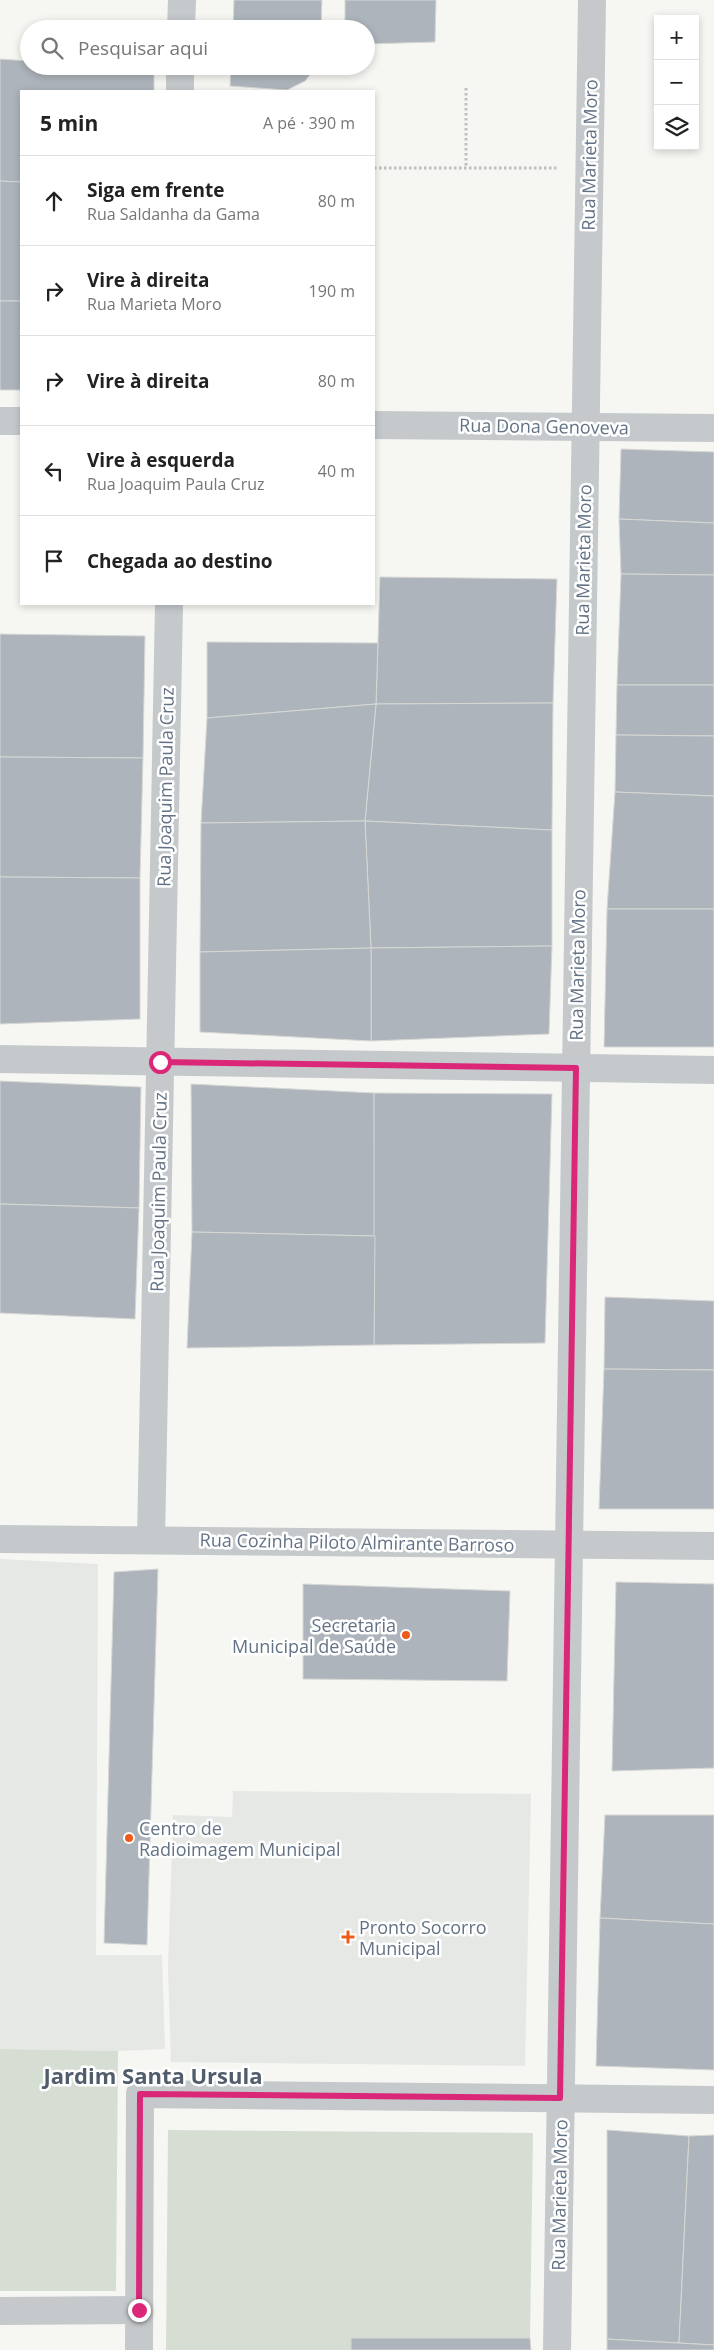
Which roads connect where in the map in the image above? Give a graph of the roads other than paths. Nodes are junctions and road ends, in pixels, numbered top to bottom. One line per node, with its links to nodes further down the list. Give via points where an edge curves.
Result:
1 (182, 0): 3 (street)
2 (592, 0): 9 (street, Rua Marieta Moro)
3 (181, 20)
4 (180, 75): 5 (street)
5 (180, 90)
6 (0, 421): 7 (street)
7 (20, 421)
8 (375, 425): 9 (street, Rua Dona Genoveva)
9 (585, 427): 10 (street, Rua Dona Genoveva); 14 (street, Rua Marieta Moro)
10 (714, 428)
11 (169, 605): 13 (street, Rua Joaquim Paula Cruz)
12 (0, 1059): 13 (street)
13 (160, 1062): 14 (street); 17 (street, Rua Joaquim Paula Cruz)
14 (576, 1068): 15 (street); 18 (street, Rua Marieta Moro)
15 (714, 1070)
16 (0, 1538): 17 (street, Rua Cozinha Piloto Almirante Barroso)
17 (152, 1540): 18 (street, Rua Cozinha Piloto Almirante Barroso)
18 (569, 1545): 19 (street, Rua Cozinha Piloto Almirante Barroso); 20 (street, Rua Marieta Moro)
19 (714, 1546)
20 (560, 2098): 21 (street); 22 (street, via 140,2094); 25 (street, Rua Marieta Moro)
21 (714, 2100)
22 (139, 2310): 23 (street); 24 (street)
23 (0, 2311)
24 (139, 2350)
25 (557, 2350)

